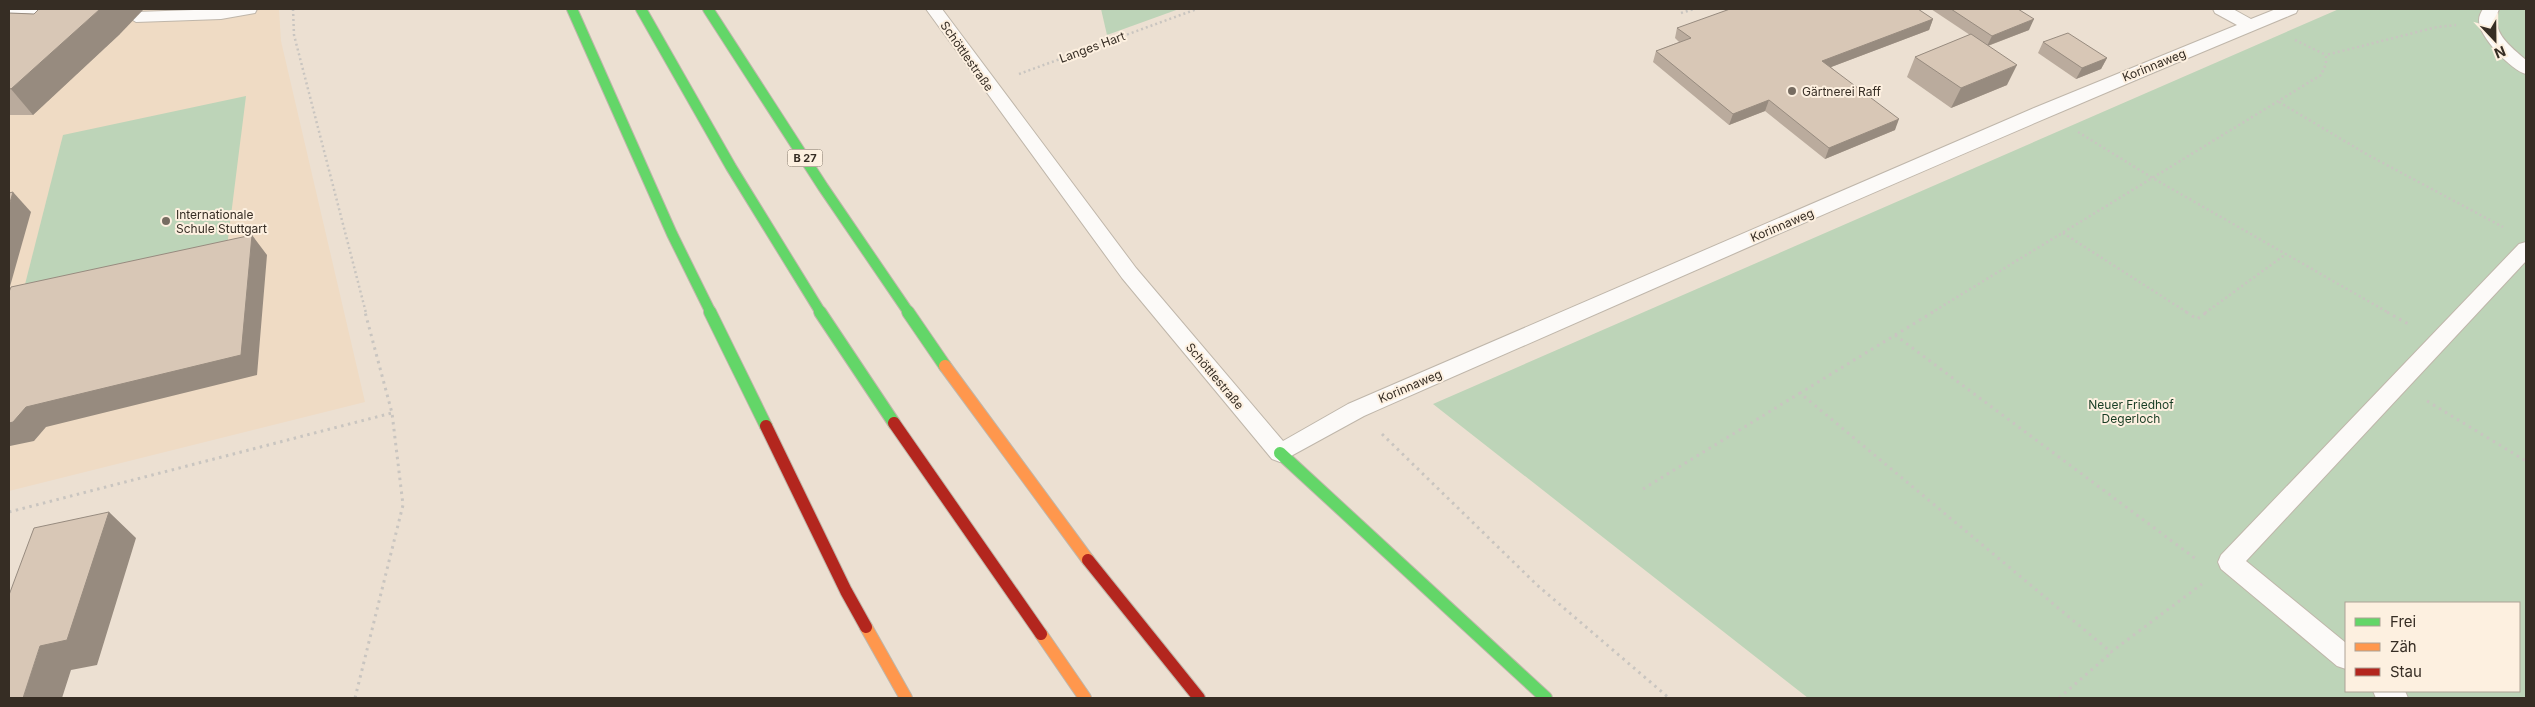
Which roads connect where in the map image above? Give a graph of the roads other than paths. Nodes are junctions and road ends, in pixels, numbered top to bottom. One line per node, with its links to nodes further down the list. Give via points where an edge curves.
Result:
1 (248, 9): 11 (lane, via 220,14)
2 (572, 9): 17 (main road, via 672,234 846,591)
3 (641, 9): 18 (main road, via 699,114 839,343)
4 (708, 9): 19 (main road, B 27, via 903,307 1138,626)
5 (934, 9): 15 (lane, Schöttlestraße, via 1128,273)
6 (2222, 9): 12 (lane)
7 (2290, 9): 12 (lane, Korinnaweg)
8 (2491, 9): 13 (lane, via 2486,19 2489,30)
9 (9, 12): 10 (lane)
10 (79, 16)
11 (136, 17)
12 (2251, 26): 15 (lane, Korinnaweg, via 2040,112 1356,410)
13 (2526, 69)
14 (2526, 249): 16 (lane, via 2223,568)
15 (1280, 453): 20 (main road, Schöttlestraße)
16 (2345, 657)
17 (906, 698)
18 (1085, 698)
19 (1199, 698)
20 (1546, 698)

